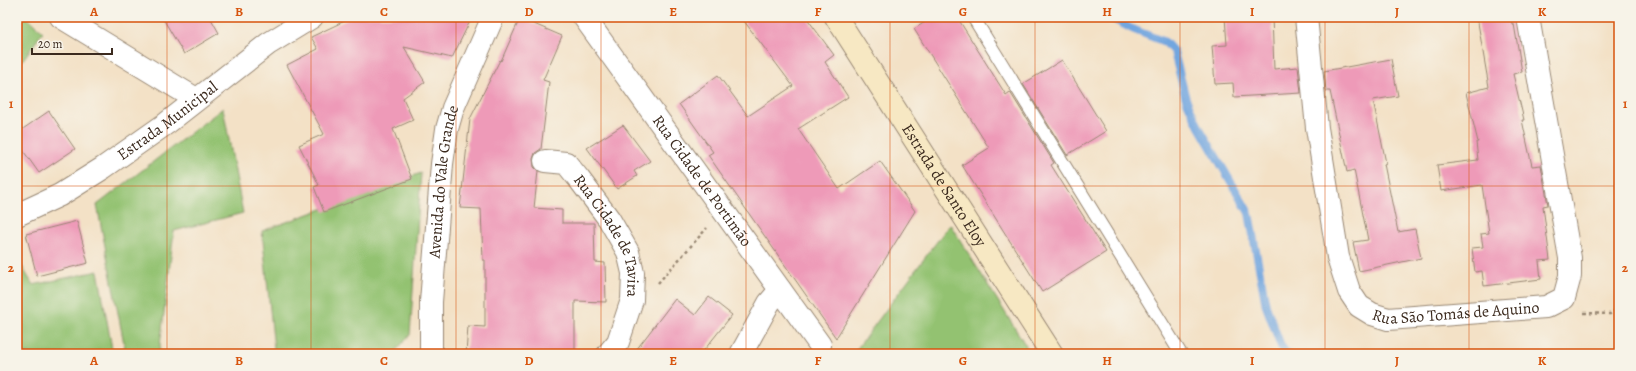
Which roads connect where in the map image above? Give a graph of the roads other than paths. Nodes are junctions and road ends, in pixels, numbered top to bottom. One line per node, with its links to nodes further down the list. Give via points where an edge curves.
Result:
1 (61, 17): 9 (street)
2 (312, 17): 9 (street, Estrada Municipal, via 268,44)
3 (493, 17): 14 (street, Avenida do Vale Grande, via 453,108 447,129 442,164)
4 (584, 17): 12 (street, Rua Cidade de Portimão)
5 (836, 17): 17 (main road, Estrada de Santo Eloy)
6 (973, 17): 18 (lane)
7 (1306, 17): 8 (street, Rua São Tomás de Aquino, via 1318,128 1338,257 1349,291 1359,306 1388,319 1546,307 1564,298 1570,276 1570,258)
8 (1528, 17)
9 (196, 99): 11 (street, Estrada Municipal, via 103,168 60,195)
10 (545, 161): 15 (street, Rua Cidade de Tavira, via 566,163 609,219 628,252 632,273 632,300 618,342)
11 (17, 215)
12 (780, 290): 13 (street, Rua Cidade de Portimão); 16 (street, via 769,303)
13 (820, 345)
14 (428, 352)
15 (608, 354)
16 (741, 354)
17 (1052, 354)
18 (1181, 354)

